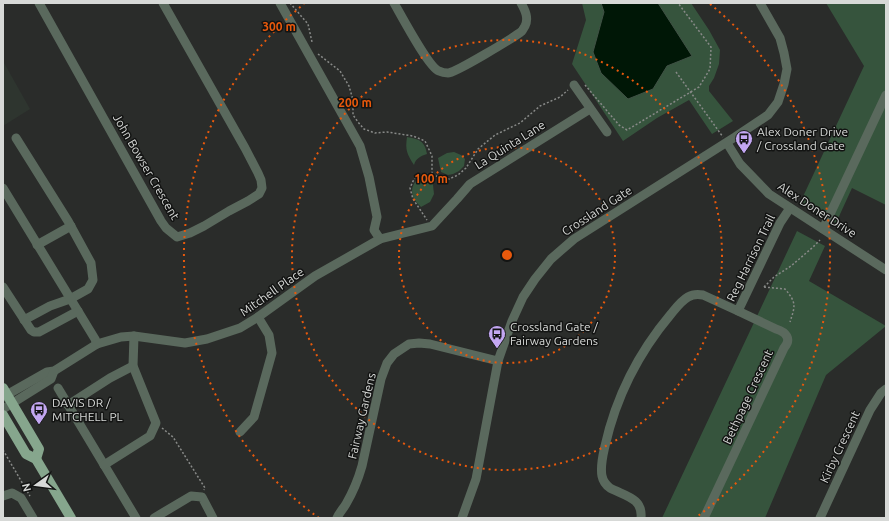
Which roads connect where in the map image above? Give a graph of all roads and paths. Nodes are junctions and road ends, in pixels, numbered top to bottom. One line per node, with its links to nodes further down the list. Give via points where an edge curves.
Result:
1 (39, 3): 2 (street, John Bowser Crescent, via 161,221 177,237 204,226 254,198 262,188 261,180 245,148)
2 (163, 3)
3 (280, 3): 25 (street, via 360,146 377,217 374,230)
4 (290, 3): 9 (path, via 308,24)
5 (394, 3): 6 (street, via 428,62 437,71 448,73 522,31 526,18)
6 (521, 3)
7 (678, 3): 13 (path, via 711,47 710,69 699,87)
8 (760, 3): 18 (street, Crossland Gate, via 780,38 787,69 784,84 778,102 768,115)
9 (314, 47)
10 (317, 53): 19 (path, via 340,71 349,86 353,100 353,115 364,129 375,133 413,136 425,141 432,156)
11 (676, 72): 13 (path)
12 (574, 86): 13 (path, via 581,81 618,125 627,130); 15 (street); 19 (path, via 484,144 458,175 449,179)
13 (690, 92): 18 (path)
14 (886, 95): 24 (street)
15 (590, 109): 16 (street); 23 (street, La Quinta Lane, via 470,184)
16 (607, 132)
17 (16, 138): 22 (street)
18 (727, 143): 21 (street, Alex Doner Drive, via 740,164 769,194); 38 (street, Crossland Gate, via 574,239 551,259 523,297)
19 (432, 175): 23 (path, via 423,174 414,180 410,188 413,199)
20 (3, 188): 27 (street)
21 (790, 208): 24 (street, Alex Doner Drive); 32 (street, Reg Harrison Trail, via 780,223)
22 (70, 226): 27 (street); 30 (street, via 91,263 93,280 88,289)
23 (432, 226): 25 (street, Mitchell Place)
24 (823, 229): 28 (street, Alex Doner Drive)
25 (380, 239): 33 (street, Mitchell Place, via 315,276)
26 (820, 240): 35 (path, via 764,287 785,290 792,297 794,307)
27 (38, 245): 30 (street)
28 (886, 270)
29 (3, 288): 34 (street)
30 (70, 299): 31 (street); 34 (street)
31 (78, 311): 34 (street, via 39,332 31,330); 37 (street)
32 (738, 311): 60 (street, Reg Harrison Trail, via 703,295 687,297 662,325 627,382 611,423 601,471 607,486 638,503); 61 (street, Bethpage Crescent, via 784,332 787,341)
33 (258, 317): 36 (street, Mitchell Place, via 240,328 186,343); 46 (street, via 269,335 272,353 254,418)
34 (24, 320)
35 (790, 322)
36 (134, 336): 37 (street, Mitchell Place); 39 (street)
37 (97, 344): 42 (street, Mitchell Place, via 54,371 51,379)
38 (498, 361): 58 (street, Fairway Gardens, via 419,343 409,344 394,354 387,363 381,379 359,479); 59 (street, Crossland Gate, via 476,479)
39 (133, 366): 43 (street); 45 (street)
40 (58, 388): 43 (street)
41 (886, 389): 62 (street, Kirby Crescent, via 870,410)
42 (6, 399): 48 (main road, via 39,449)
43 (68, 405): 49 (street)
44 (3, 415): 48 (main road, via 26,454)
45 (156, 424): 49 (street, via 150,436); 51 (path, via 173,437 205,488)
46 (240, 432)
47 (3, 450): 52 (path)
48 (36, 459): 54 (main road)
49 (104, 465): 55 (street)
50 (3, 496): 53 (street, via 12,493 21,498)
51 (202, 498): 56 (street, via 191,496); 57 (street)
52 (32, 500)
53 (33, 518)
54 (71, 518)
55 (136, 518)
56 (154, 518)
57 (213, 518)
58 (337, 518)
59 (462, 518)
60 (641, 518)
61 (704, 518)
62 (820, 518)

